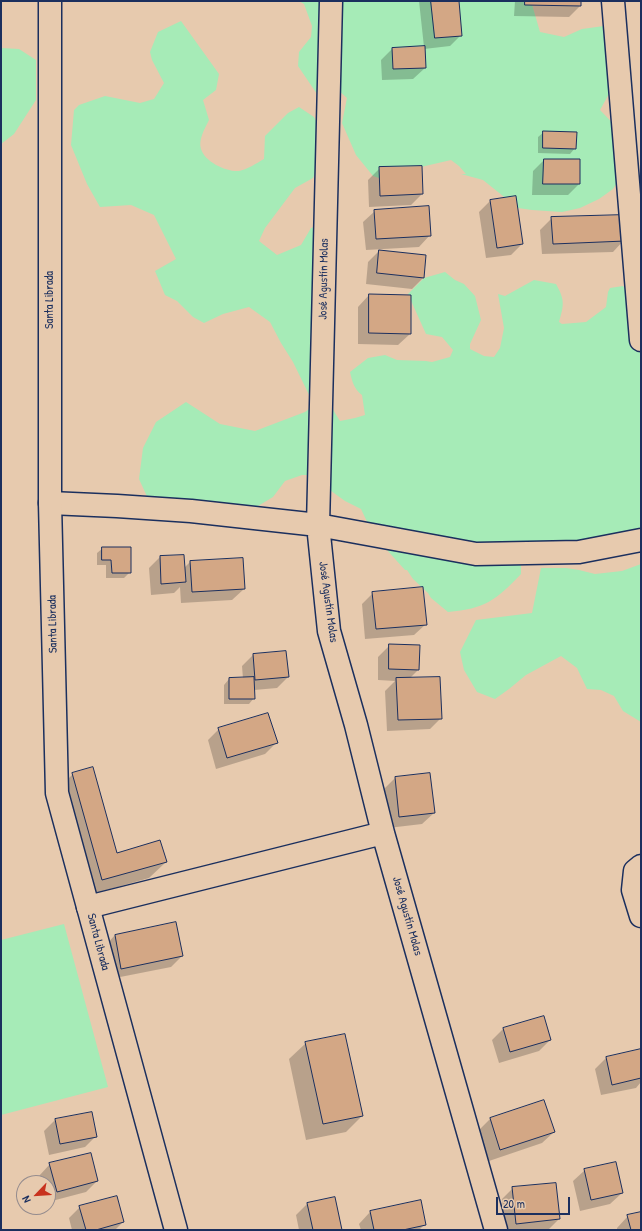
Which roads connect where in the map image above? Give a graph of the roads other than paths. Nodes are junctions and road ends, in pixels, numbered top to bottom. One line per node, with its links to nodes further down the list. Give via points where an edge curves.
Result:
1 (50, 1): 5 (street, Santa Librada)
2 (331, 1): 6 (street, José Agustín Molas)
3 (613, 1): 4 (street)
4 (641, 340)
5 (50, 503): 6 (street, via 191,511); 10 (street, Santa Librada, via 57,793)
6 (318, 525): 7 (street, via 476,554 579,552); 8 (street, José Agustín Molas, via 329,631)
7 (641, 540)
8 (383, 833): 10 (street); 13 (street, José Agustín Molas)
9 (638, 869): 11 (street, via 633,890)
10 (88, 907): 12 (street, Santa Librada)
11 (641, 916)
12 (176, 1230)
13 (496, 1230)

